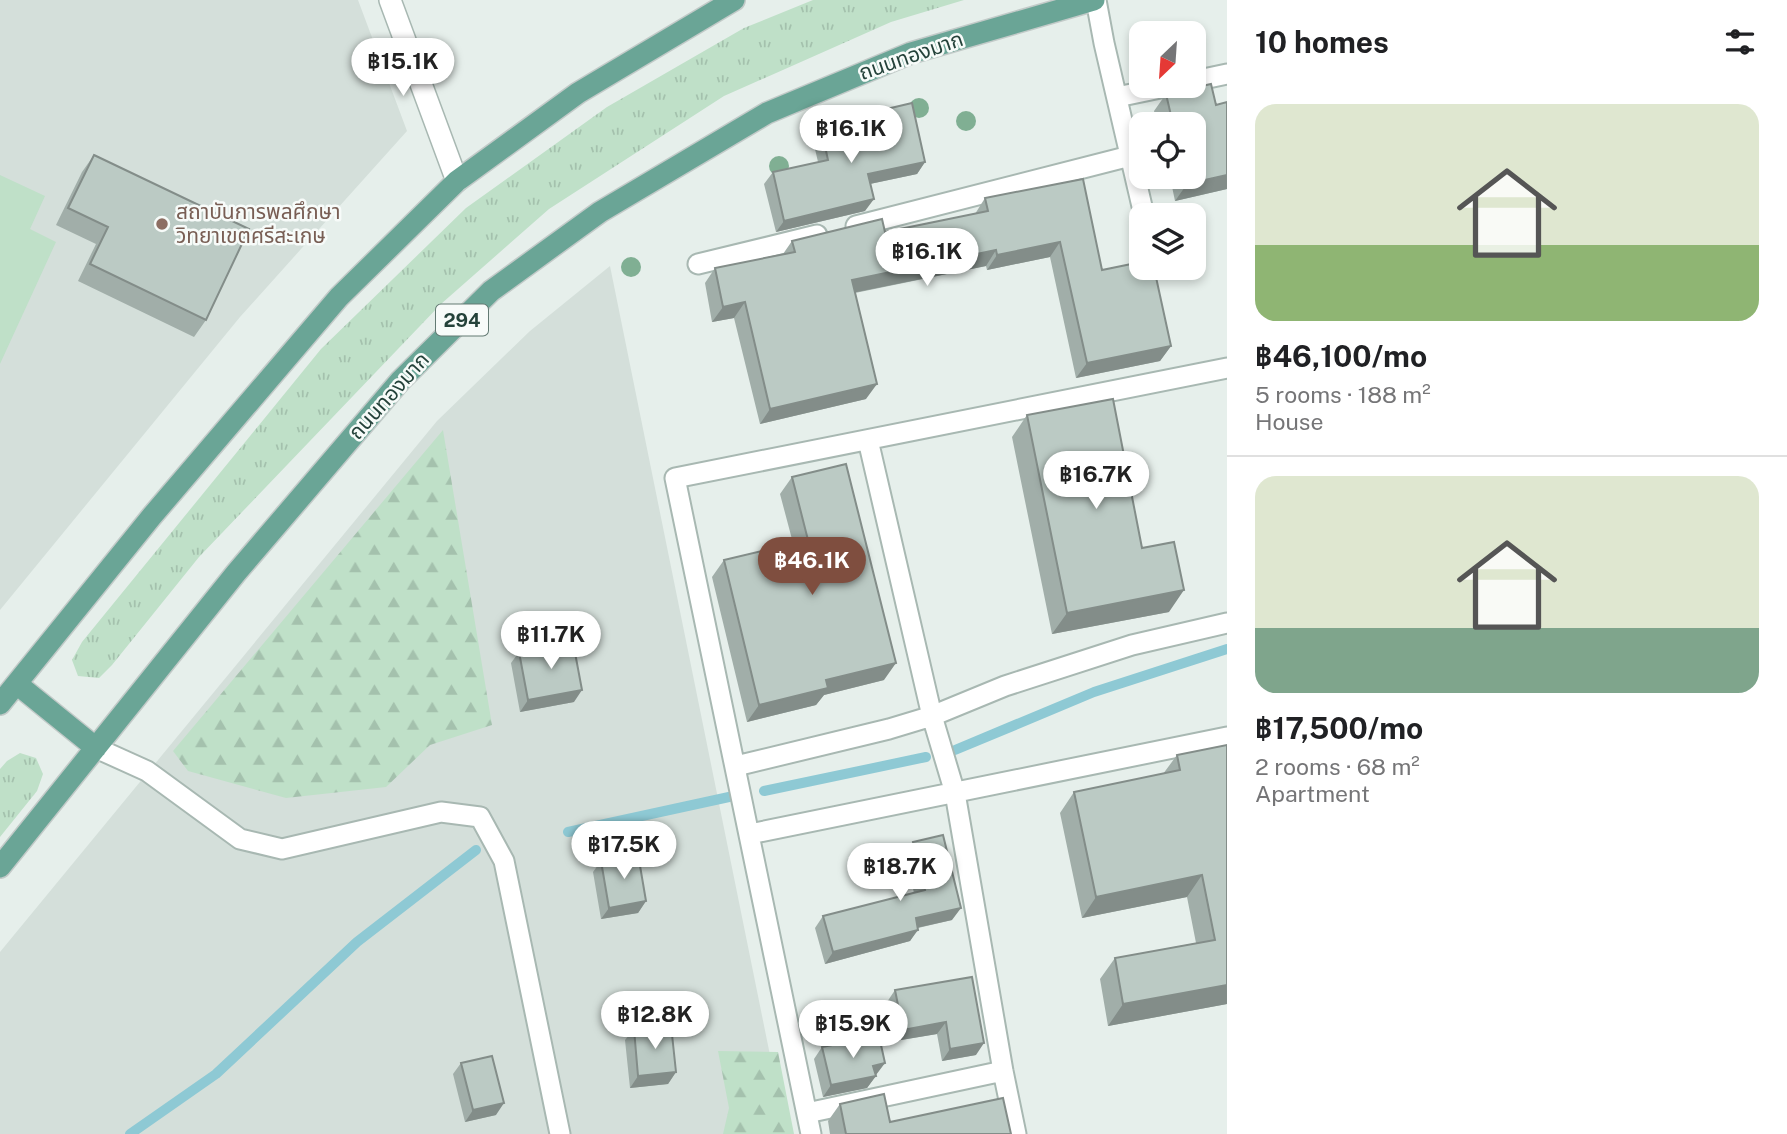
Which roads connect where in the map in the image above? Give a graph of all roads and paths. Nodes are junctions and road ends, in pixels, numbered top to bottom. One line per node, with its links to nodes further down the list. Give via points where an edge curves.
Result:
1 (390, 0): 10 (street)
2 (734, 0): 10 (main road, via 578,93)
3 (1095, 0): 7 (lane); 19 (main road, ถนนทองมาก / 294, via 911,52 767,113 600,212 491,291 400,381 236,573)
4 (1227, 74): 5 (lane)
5 (1206, 78)
6 (1129, 95): 7 (lane)
7 (1117, 97): 8 (lane)
8 (1129, 151)
9 (1129, 156): 11 (lane)
10 (457, 181): 15 (main road, via 339,297)
11 (698, 264)
12 (1227, 368): 13 (lane)
13 (868, 440): 17 (lane); 20 (lane, via 676,478)
14 (1227, 623): 17 (lane, via 1119,649 1005,686)
15 (8, 685): 16 (main road); 19 (main road)
16 (0, 704)
17 (932, 716): 20 (lane); 21 (lane)
18 (1227, 737): 21 (lane)
19 (96, 748): 23 (main road, ถนนทองมาก / 294); 26 (lane, via 147,771 240,839 282,849 441,812 480,817 504,861)
20 (736, 766): 22 (lane)
21 (955, 793): 22 (lane); 24 (lane)
22 (750, 834): 25 (lane)
23 (0, 867)
24 (1003, 1071): 25 (lane); 28 (lane)
25 (807, 1113): 27 (lane)
26 (560, 1134)
27 (811, 1134)
28 (1016, 1134)

